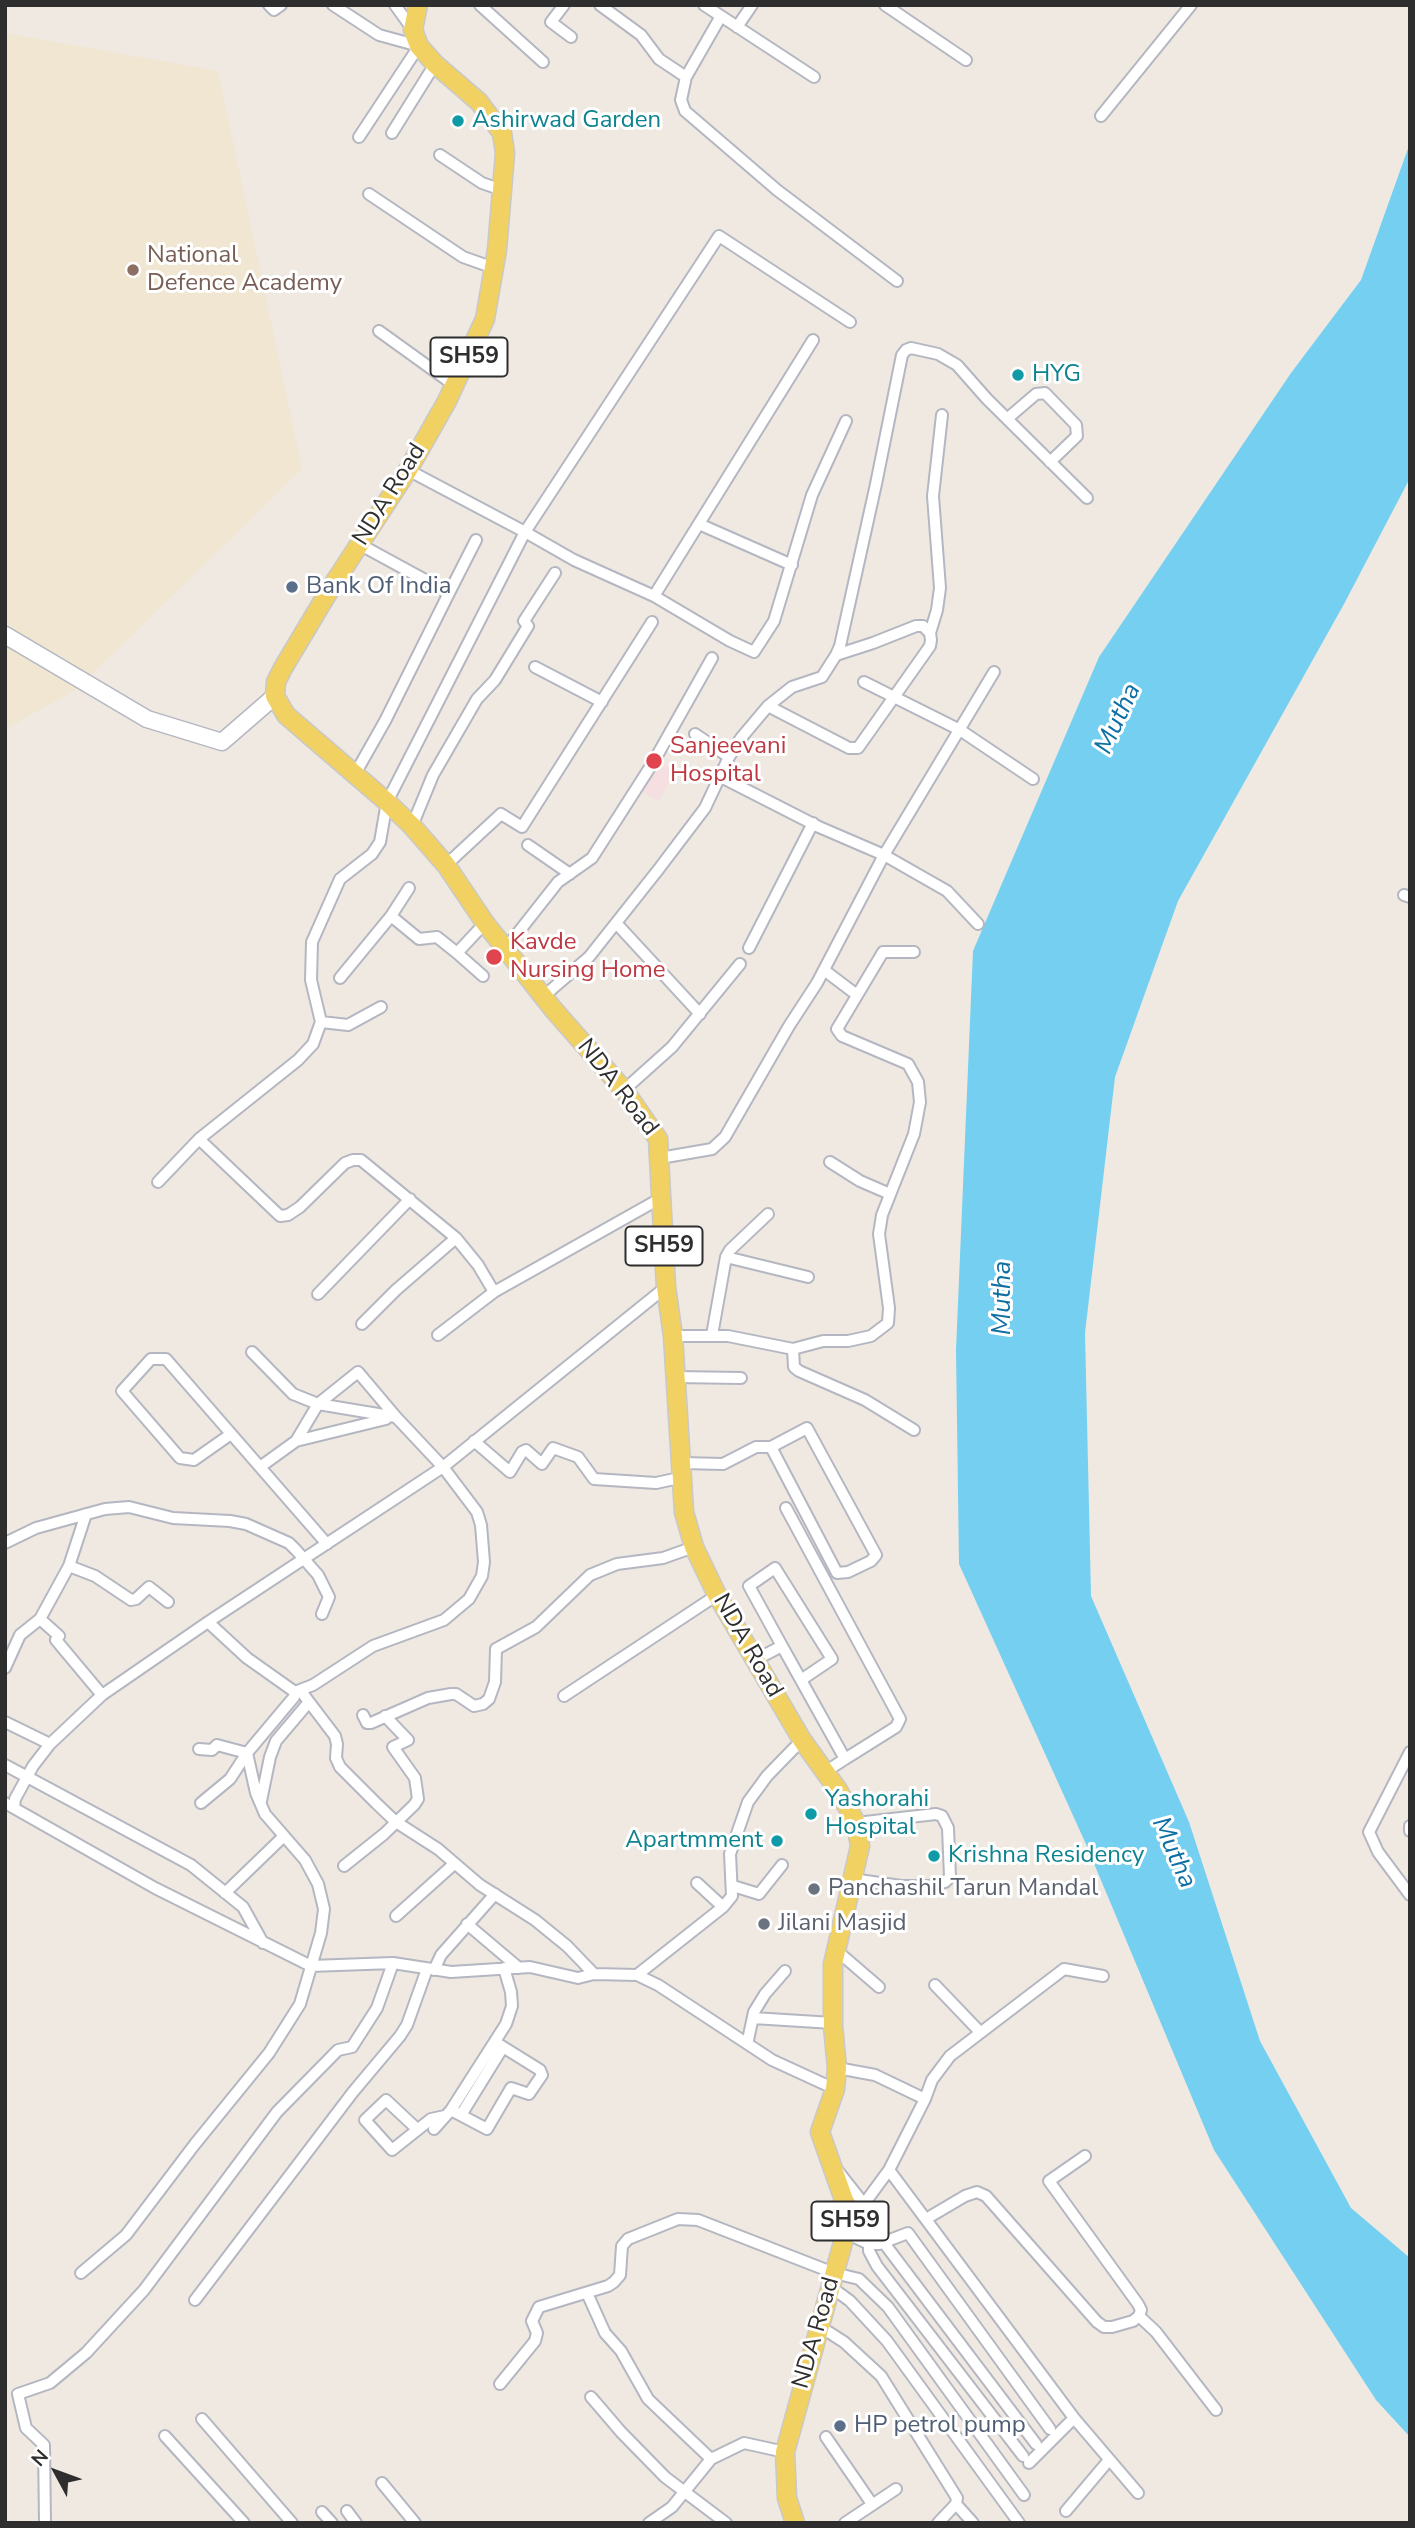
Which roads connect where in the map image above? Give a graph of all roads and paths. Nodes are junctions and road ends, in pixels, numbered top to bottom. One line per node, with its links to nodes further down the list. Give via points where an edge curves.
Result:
1 (269, 5): 2 (street, via 274,10)
2 (281, 5)
3 (333, 5): 16 (street, via 379,35)
4 (418, 5): 16 (main road)
5 (480, 5): 18 (street)
6 (564, 5): 15 (street, via 551,22)
7 (600, 5): 21 (street, via 641,35 659,59)
8 (704, 5): 13 (street)
9 (752, 5): 14 (street)
10 (885, 5): 17 (street)
11 (1191, 5): 22 (street)
12 (393, 6): 16 (street)
13 (722, 16): 14 (street); 21 (street)
14 (737, 27): 20 (street)
15 (571, 37)
16 (416, 38): 19 (main road, NDA Road / SH59); 24 (street)
17 (966, 60)
18 (543, 62)
19 (435, 64): 23 (street); 26 (main road, NDA Road / SH59, via 480,102 502,133)
20 (814, 76)
21 (686, 77): 29 (street, via 681,100 693,120)
22 (1101, 116)
23 (393, 133)
24 (359, 137)
25 (440, 155): 26 (street, via 482,183)
26 (502, 190): 28 (main road, NDA Road / SH59)
27 (369, 194): 28 (street, via 463,257)
28 (494, 268): 33 (main road, NDA Road / SH59, via 485,319)
29 (897, 281)
30 (850, 322): 41 (street, via 719,236)
31 (379, 331): 33 (street)
32 (813, 340): 40 (street)
33 (454, 385): 38 (main road, NDA Road / SH59)
34 (942, 415): 49 (street, via 933,496 940,588)
35 (1008, 418): 37 (street); 37 (street, via 1036,394 1045,393 1076,425 1076,436); 51 (street, via 948,359 911,348 902,355)
36 (846, 421): 44 (street, via 812,495)
37 (1049, 463): 39 (street)
38 (408, 470): 41 (street); 43 (main road, NDA Road / SH59)
39 (1087, 499)
40 (699, 524): 44 (street); 47 (street)
41 (525, 532): 47 (street); 66 (street)
42 (477, 540): 46 (street)
43 (359, 544): 46 (street); 56 (main road, NDA Road / SH59, via 283,668)
44 (792, 565): 47 (street, via 774,621 754,652)
45 (555, 573): 68 (street, via 524,621 528,626 495,680 477,699 433,775)
46 (449, 593): 63 (street)
47 (654, 596)
48 (652, 622): 58 (street)
49 (930, 633): 51 (street, via 916,626); 57 (street, via 930,646)
50 (5, 635): 56 (street, via 147,719 222,742)
51 (836, 655): 59 (street, via 821,677 792,687)
52 (712, 658): 72 (street, via 592,858)
53 (535, 667): 58 (street)
54 (994, 672): 60 (street)
55 (864, 682): 57 (street)
56 (275, 696): 63 (main road, NDA Road / SH59, via 286,715)
57 (895, 697): 59 (street, via 858,748 849,748); 60 (street)
58 (602, 702): 71 (street, via 522,827 501,814)
59 (768, 706): 62 (street)
60 (960, 730): 65 (street); 70 (street)
61 (695, 734): 62 (street)
62 (729, 757): 64 (street)
63 (355, 774): 66 (main road, NDA Road / SH59)
64 (721, 777): 67 (street); 76 (street, via 705,808)
65 (1032, 779)
66 (387, 802): 68 (main road, NDA Road / SH59); 90 (street, via 380,842 340,879 312,942 311,980)
67 (813, 823): 70 (street); 79 (street)
68 (412, 826): 71 (main road, NDA Road / SH59)
69 (528, 845): 72 (street)
70 (884, 855): 77 (street, via 947,891); 83 (street)
71 (446, 865): 75 (main road, NDA Road / SH59)
72 (570, 874): 78 (street, via 558,882)
73 (409, 888): 74 (street)
74 (391, 916): 81 (street, via 419,939 438,937); 85 (street)
75 (485, 923): 78 (main road, NDA Road / SH59); 81 (street)
76 (616, 923): 87 (street, via 589,957); 89 (street)
77 (978, 925)
78 (506, 948): 87 (main road, NDA Road / SH59)
79 (749, 948)
80 (914, 952): 86 (street, via 883,952)
81 (457, 953): 84 (street)
82 (740, 964): 89 (street)
83 (824, 970): 86 (street); 93 (street, via 720,1144)
84 (483, 976)
85 (340, 978)
86 (857, 995): 96 (street, via 838,1033 908,1064 918,1082 920,1102 914,1134)
87 (544, 996): 91 (main road, NDA Road / SH59)
88 (381, 1007): 90 (street, via 348,1025)
89 (700, 1014): 91 (street, via 672,1047)
90 (321, 1022): 92 (street, via 313,1044 298,1060)
91 (624, 1090): 93 (main road, NDA Road / SH59, via 658,1139)
92 (200, 1139): 95 (street); 98 (street, via 280,1216 300,1206 353,1160 361,1160)
93 (660, 1158): 97 (main road, NDA Road / SH59)
94 (830, 1162): 96 (street)
95 (158, 1182)
96 (890, 1194): 110 (street, via 879,1234 888,1322 871,1336)
97 (661, 1198): 103 (main road, NDA Road / SH59); 104 (street)
98 (410, 1199): 100 (street); 105 (street)
99 (768, 1214): 101 (street)
100 (456, 1238): 104 (street); 106 (street)
101 (726, 1257): 102 (street); 108 (street)
102 (808, 1277)
103 (666, 1287): 109 (main road, NDA Road / SH59); 119 (street)
104 (494, 1292): 107 (street)
105 (318, 1294)
106 (362, 1324)
107 (438, 1335)
108 (712, 1335): 109 (street); 110 (street)
109 (673, 1336): 112 (main road, NDA Road / SH59)
110 (793, 1349): 116 (street, via 794,1367 799,1371 865,1400)
111 (253, 1352): 114 (street, via 293,1394)
112 (676, 1377): 113 (street); 123 (main road, NDA Road / SH59)
113 (741, 1378)
114 (318, 1404): 115 (street); 115 (street, via 358,1372); 118 (street)
115 (396, 1417): 118 (street); 122 (street)
116 (914, 1430)
117 (231, 1434): 117 (street, via 166,1359 151,1359 122,1391 180,1458 194,1460); 121 (street)
118 (296, 1441): 121 (street)
119 (474, 1441): 122 (street); 123 (street, via 510,1472 522,1452 526,1450 542,1464 553,1448 578,1457 594,1479 656,1483)
120 (771, 1447): 120 (street, via 837,1573 871,1561 876,1555 807,1428); 123 (street, via 756,1447 723,1464)
121 (260, 1467): 127 (street)
122 (443, 1467): 127 (street); 140 (street, via 477,1512 481,1525 482,1576 469,1599 436,1625 373,1646)
123 (683, 1470): 128 (main road, NDA Road / SH59, via 684,1512)
124 (786, 1508): 152 (street, via 900,1719 896,1727)
125 (86, 1514): 126 (street, via 36,1528); 129 (street, via 129,1507 173,1518 246,1524 289,1543); 130 (street)
126 (5, 1543)
127 (327, 1544): 129 (street)
128 (694, 1547): 131 (main road, NDA Road / SH59); 145 (street, via 663,1558 617,1564 590,1575 536,1628 496,1649 495,1682 484,1704 474,1706 451,1694)
129 (303, 1559): 133 (street, via 329,1597); 135 (street)
130 (69, 1566): 132 (street, via 96,1576 131,1600 149,1587); 134 (street)
131 (716, 1595): 137 (main road, NDA Road / SH59); 142 (street)
132 (168, 1602)
133 (323, 1614)
134 (40, 1619): 138 (street, via 20,1635); 141 (street, via 59,1636 56,1640)
135 (208, 1622): 140 (street, via 247,1658); 141 (street)
136 (782, 1646): 137 (street); 139 (street); 139 (street, via 750,1586 775,1568 832,1660)
137 (755, 1660): 147 (main road, NDA Road / SH59)
138 (5, 1668)
139 (801, 1680): 152 (street)
140 (298, 1691): 143 (street); 151 (street)
141 (102, 1695): 148 (street)
142 (564, 1696)
143 (309, 1702): 157 (street, via 276,1741); 159 (street, via 335,1736 340,1767)
144 (363, 1715): 145 (street, via 367,1723)
145 (385, 1716): 159 (street, via 408,1740 393,1747 415,1778 418,1798)
146 (5, 1722): 148 (street)
147 (802, 1740): 154 (main road, NDA Road / SH59); 166 (street, via 748,1802 730,1854)
148 (50, 1744): 155 (street)
149 (199, 1749): 151 (street, via 212,1750 217,1745)
150 (1410, 1752): 170 (street, via 1369,1832)
151 (247, 1753): 156 (street, via 230,1779); 157 (street)
152 (845, 1759): 154 (street)
153 (5, 1765): 155 (street)
154 (825, 1772): 160 (main road, NDA Road / SH59)
155 (27, 1776): 158 (street); 168 (street, via 181,1859)
156 (201, 1803)
157 (261, 1804): 161 (street)
158 (10, 1805): 174 (street)
159 (396, 1822): 162 (street); 164 (street)
160 (856, 1823): 167 (main road, NDA Road / SH59, via 860,1846); 167 (street, via 942,1816 948,1828 950,1877 929,1886)
161 (284, 1836): 168 (street); 177 (street, via 305,1860 322,1899 323,1920)
162 (454, 1864): 169 (street); 172 (street)
163 (782, 1865): 166 (street, via 759,1894)
164 (344, 1866)
165 (697, 1883): 171 (street)
166 (733, 1886): 171 (street)
167 (850, 1886): 175 (main road, NDA Road / SH59)
168 (226, 1893): 174 (street, via 243,1907)
169 (495, 1894): 173 (street); 182 (street, via 535,1920)
170 (1410, 1895)
171 (723, 1908): 183 (street)
172 (396, 1916)
173 (467, 1924): 179 (street); 180 (street)
174 (263, 1944): 177 (street)
175 (836, 1950): 186 (street); 188 (main road, NDA Road / SH59)
176 (393, 1963): 177 (street); 180 (street); 233 (street, via 377,2008 352,2047 338,2050 277,2112 144,2290 59,2376 18,2394 26,2428 44,2445)
177 (311, 1966): 205 (street, via 300,2004 269,2053 126,2235)
178 (504, 1968): 179 (street); 180 (street); 191 (street, via 512,2006)
179 (519, 1968): 182 (street, via 578,1978)
180 (431, 1969): 208 (street, via 400,2036)
181 (785, 1971): 187 (street, via 765,1994)
182 (594, 1974): 183 (street)
183 (637, 1975): 193 (street, via 658,1984 772,2060)
184 (1104, 1976): 189 (street, via 1064,1969)
185 (935, 1985): 189 (street)
186 (879, 1987)
187 (753, 2018): 188 (street); 190 (street)
188 (833, 2023): 192 (main road, NDA Road / SH59)
189 (980, 2032): 194 (street, via 939,2068)
190 (748, 2040)
191 (499, 2044): 195 (street); 195 (street, via 542,2075 529,2094 511,2088 487,2129)
192 (837, 2068): 193 (main road, NDA Road / SH59); 194 (street, via 875,2075)
193 (835, 2089): 199 (main road, NDA Road / SH59, via 820,2132)
194 (925, 2099): 200 (street)
195 (452, 2114): 196 (street, via 431,2119); 197 (street)
196 (417, 2129): 196 (street, via 392,2150 365,2120 389,2100)
197 (433, 2129)
198 (1085, 2156): 209 (street, via 1049,2181 1138,2304)
199 (831, 2162): 200 (street, via 864,2204); 202 (main road, NDA Road / SH59, via 850,2217)
200 (889, 2170): 201 (street)
201 (926, 2219): 209 (street, via 965,2196 977,2192 986,2196 1097,2322 1112,2327); 214 (street)
202 (846, 2233): 204 (street); 206 (main road, NDA Road / SH59)
203 (884, 2243): 204 (street); 216 (street, via 908,2233); 219 (street)
204 (869, 2244): 214 (street, via 877,2266 1026,2460)
205 (80, 2273)
206 (832, 2280): 207 (street, via 687,2217 628,2239 622,2246 620,2276); 210 (main road, NDA Road / SH59); 227 (street, via 859,2279 888,2307); 245 (street, via 887,2341)
207 (587, 2293): 211 (street, via 539,2307 532,2321 535,2342); 221 (street, via 605,2333 621,2351 648,2399)
208 (195, 2300)
209 (1139, 2316): 213 (street)
210 (819, 2326): 220 (main road, NDA Road / SH59); 229 (street, via 881,2376 957,2498)
211 (500, 2384)
212 (591, 2396): 225 (street, via 643,2456)
213 (1216, 2410)
214 (1074, 2418): 222 (street)
215 (202, 2419): 235 (street)
216 (1050, 2429)
217 (165, 2436): 234 (street)
218 (826, 2437): 228 (street)
219 (1036, 2444)
220 (786, 2452): 221 (street, via 744,2443); 241 (main road, NDA Road / SH59, via 785,2484)
221 (711, 2459): 225 (street)
222 (1108, 2460): 226 (street); 231 (street)
223 (382, 2483): 238 (street)
224 (895, 2489): 228 (street)
225 (685, 2492): 239 (street); 240 (street)
226 (1138, 2493)
227 (1024, 2495)
228 (872, 2504): 242 (street)
229 (956, 2504): 243 (street); 244 (street)
230 (347, 2511): 237 (street)
231 (1066, 2511)
232 (322, 2512): 236 (street)
233 (45, 2523)
234 (244, 2523)
235 (292, 2523)
236 (332, 2523)
237 (356, 2523)
238 (415, 2523)
239 (649, 2523)
240 (726, 2523)
241 (795, 2523)
242 (845, 2523)
243 (938, 2523)
244 (973, 2523)
245 (1018, 2523)

